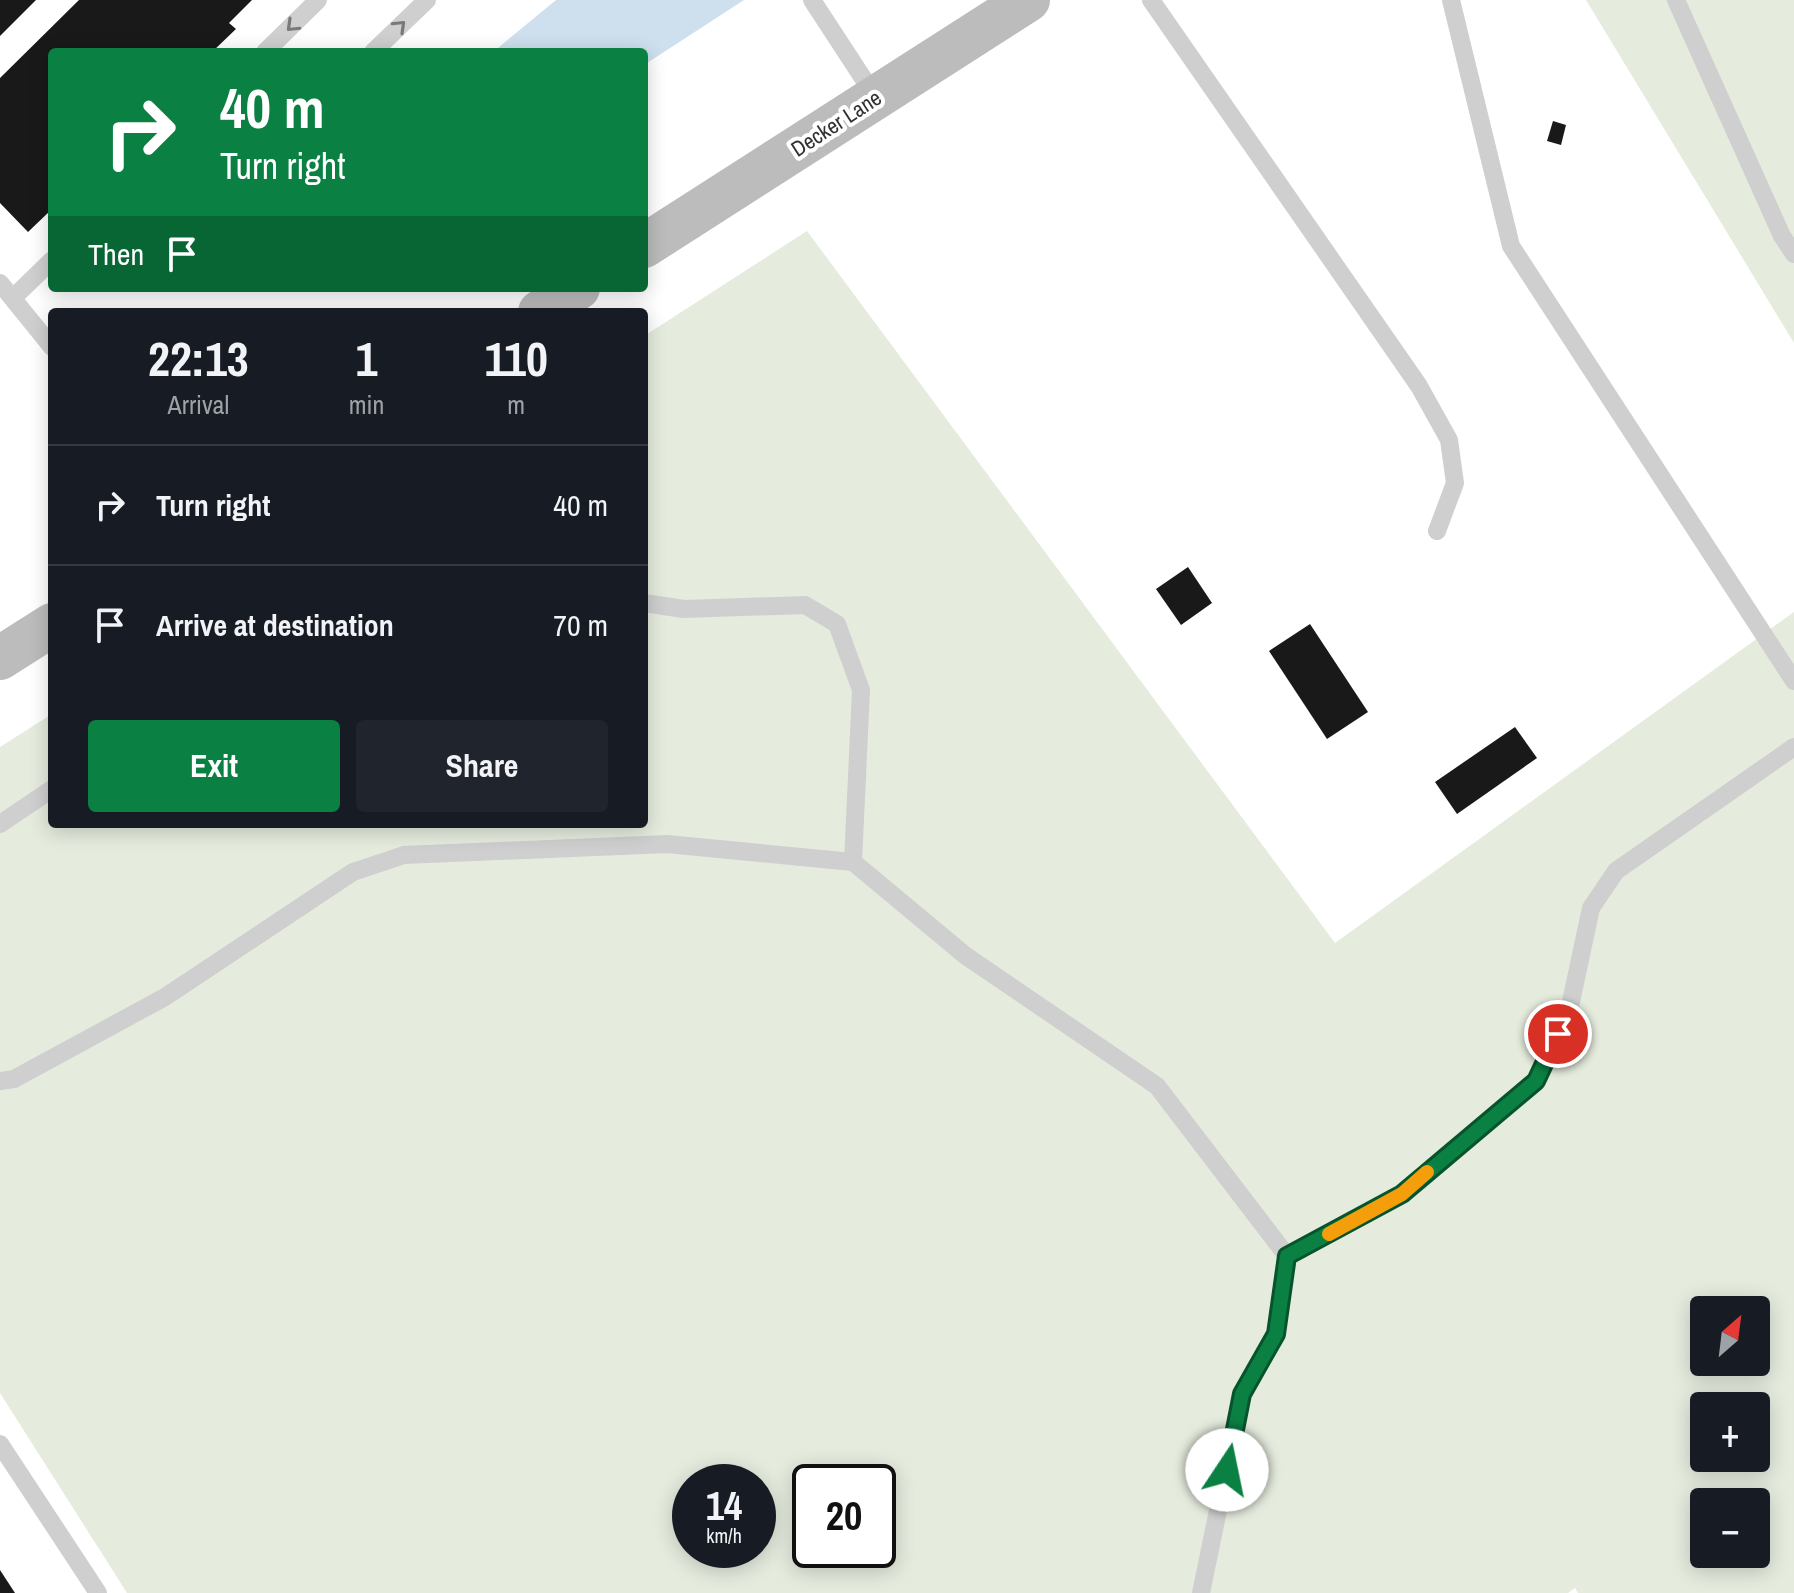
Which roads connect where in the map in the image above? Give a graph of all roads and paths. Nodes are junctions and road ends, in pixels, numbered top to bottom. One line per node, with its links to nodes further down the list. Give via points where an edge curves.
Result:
1 (318, 0): 8 (lane, one-way to 8)
2 (427, 0): 9 (lane, one-way to 2)
3 (812, 0): 10 (lane)
4 (1028, 0): 10 (main road, Decker Lane)
5 (1151, 0): 19 (lane, via 1419,386 1449,440 1455,483)
6 (1451, 0): 23 (lane, via 1511,246)
7 (1676, 0): 12 (lane)
8 (269, 48)
9 (377, 48)
10 (876, 98): 11 (main road, Decker Lane)
11 (648, 243)
12 (1794, 254)
13 (48, 264): 16 (lane)
14 (0, 283): 16 (lane)
15 (572, 292): 17 (main road)
16 (14, 297): 18 (lane)
17 (546, 308)
18 (48, 342)
19 (1437, 531)
20 (648, 604): 27 (lane, via 684,609 805,605 837,624 861,690)
21 (48, 628): 22 (main road)
22 (0, 658)
23 (1794, 681)
24 (1794, 747): 29 (lane, via 1616,871 1591,908 1569,1011 1536,1081 1402,1194)
25 (48, 792): 26 (lane)
26 (0, 824)
27 (853, 862): 28 (lane, via 667,844 404,855 353,872 165,997 14,1079); 29 (lane, via 966,956 1157,1086)
28 (0, 1081)
29 (1287, 1256): 32 (lane, via 1276,1334 1242,1394)
30 (0, 1444): 31 (lane)
31 (98, 1593)
32 (1201, 1593)

